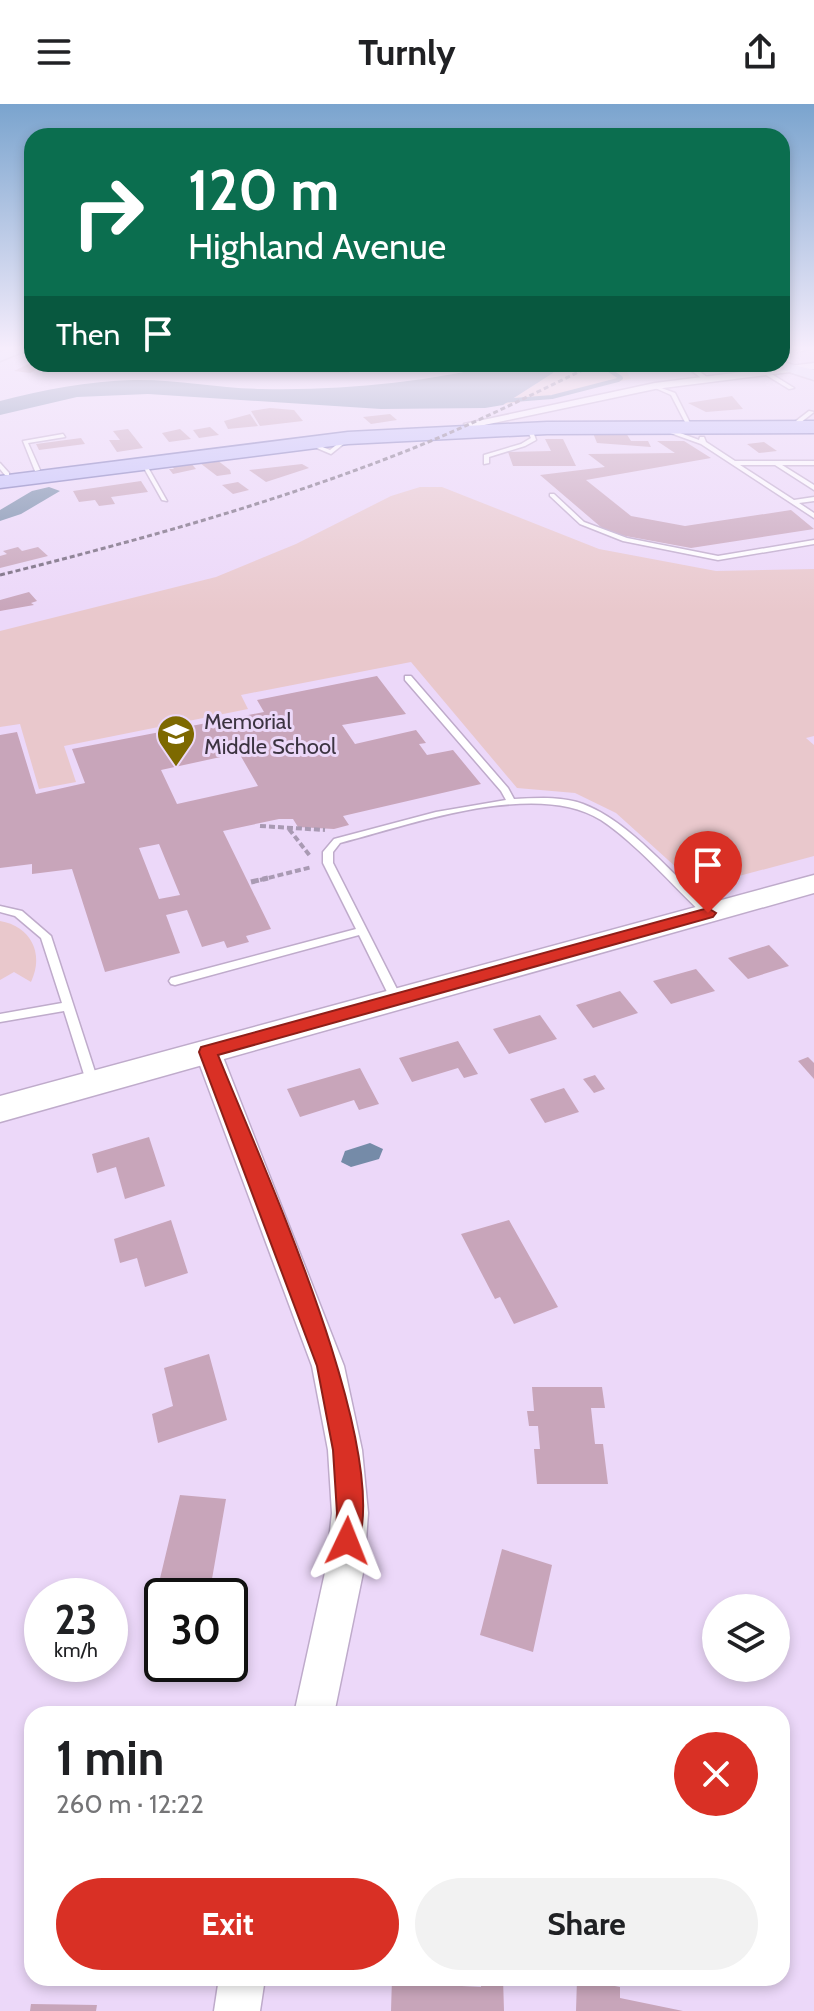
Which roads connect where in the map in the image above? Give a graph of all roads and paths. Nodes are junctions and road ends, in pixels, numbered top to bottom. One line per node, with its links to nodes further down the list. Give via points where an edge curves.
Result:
1 (327, 435): 11 (main road)
2 (402, 435): 6 (main road)
3 (532, 435): 7 (lane, via 525,445 486,456)
4 (709, 435): 8 (lane)
5 (63, 436): 11 (lane, via 25,442)
6 (142, 462): 12 (main road, via 35,481); 16 (lane)
7 (486, 463)
8 (734, 463): 9 (lane); 17 (lane)
9 (775, 463): 10 (lane); 13 (lane)
10 (814, 463)
11 (37, 470): 12 (main road)
12 (1, 473)
13 (814, 488)
14 (552, 495): 19 (lane, via 582,523 625,540 718,558)
15 (814, 499): 17 (lane)
16 (165, 500)
17 (794, 502): 18 (lane)
18 (814, 516)
19 (814, 542)
20 (408, 678): 21 (lane)
21 (511, 801): 26 (lane, via 554,799 582,806 603,818); 27 (lane, via 337,841 328,852 328,863)
22 (317, 866): 23 (path)
23 (251, 882)
24 (814, 884): 26 (street)
25 (0, 909): 30 (lane, via 18,913 46,936)
26 (708, 913): 29 (street)
27 (362, 931): 28 (lane); 29 (lane)
28 (175, 981)
29 (396, 999): 32 (street)
30 (68, 1006): 31 (lane); 33 (lane)
31 (0, 1018)
32 (208, 1052): 33 (street); 35 (street, via 328,1366 345,1450 350,1513 345,1568)
33 (93, 1084): 34 (street)
34 (0, 1109)
35 (316, 1706)
36 (241, 1986): 37 (street)
37 (237, 2011)

